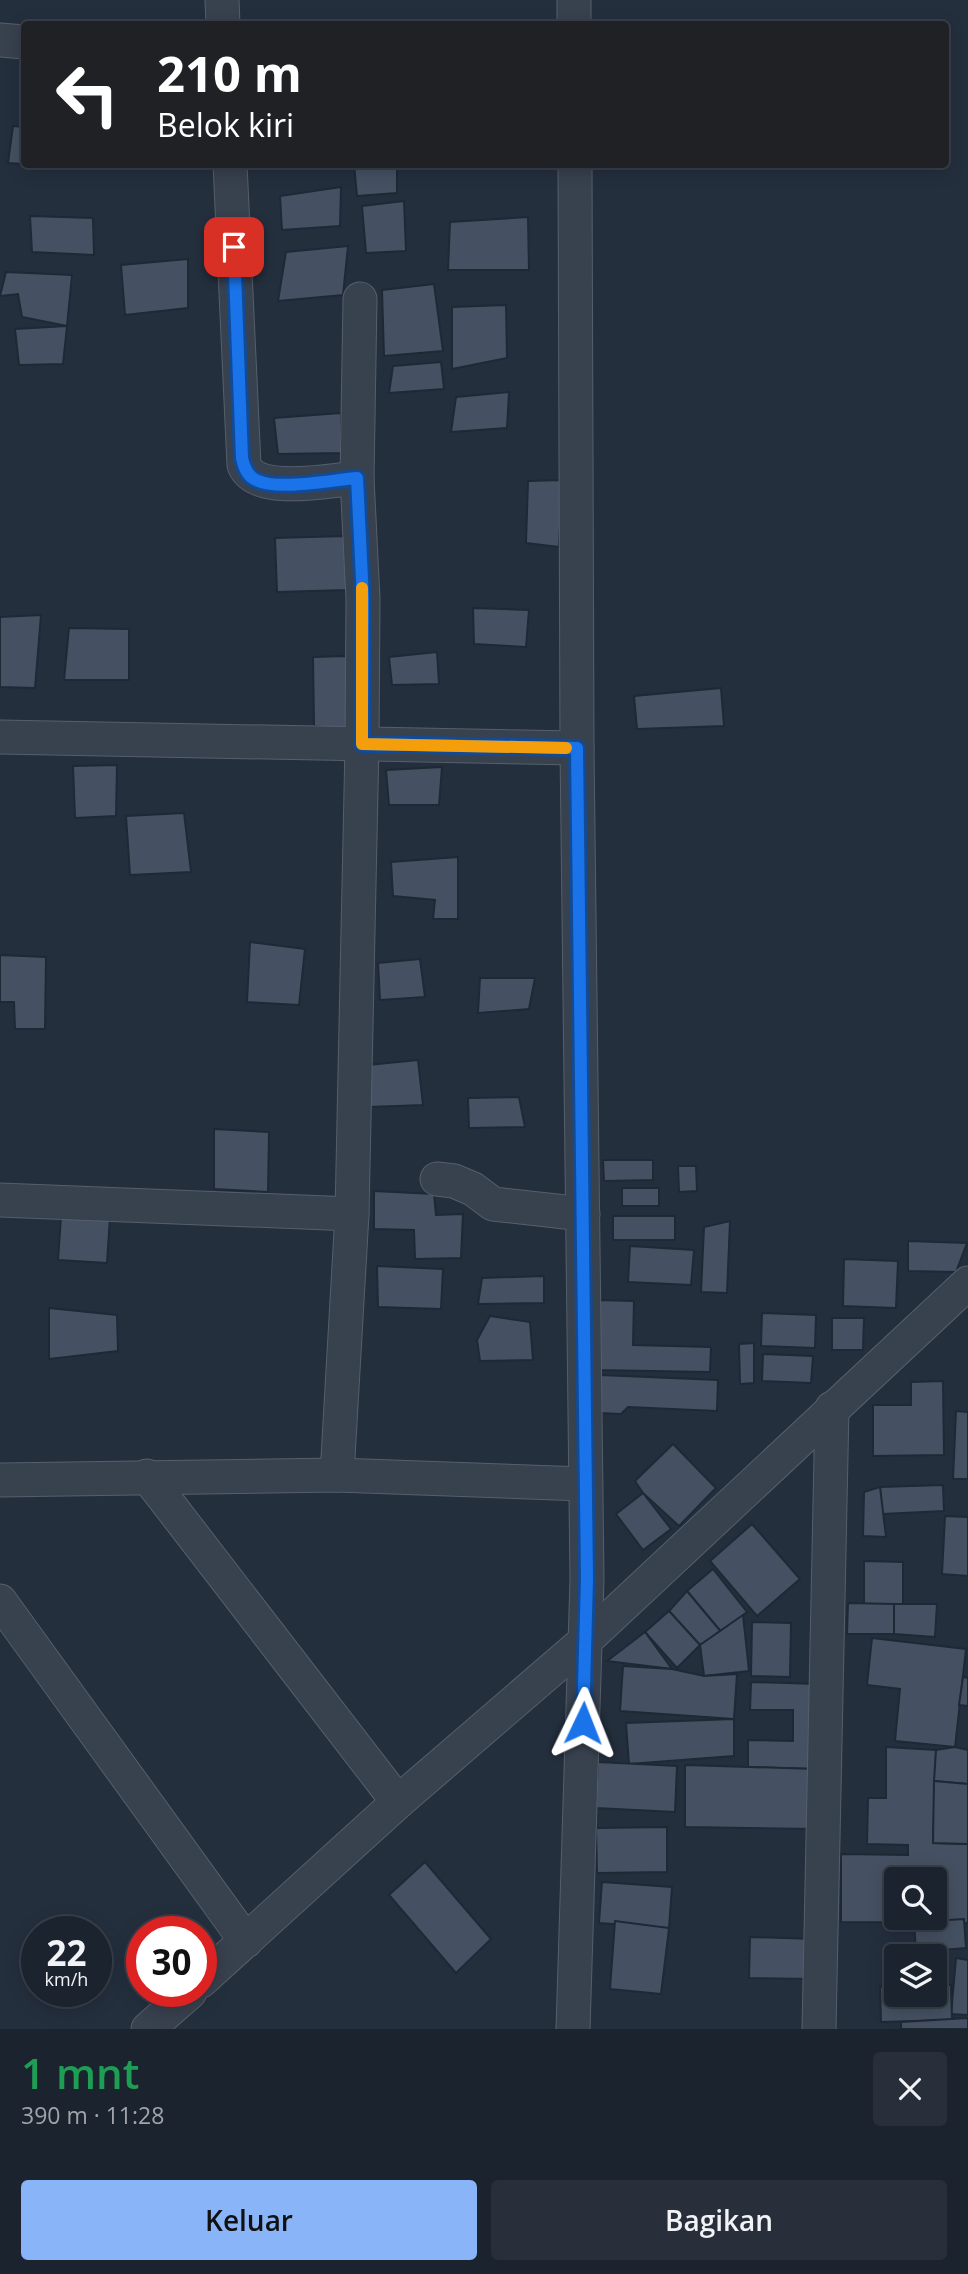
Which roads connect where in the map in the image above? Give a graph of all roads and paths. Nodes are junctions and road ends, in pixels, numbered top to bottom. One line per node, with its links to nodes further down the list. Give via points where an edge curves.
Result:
1 (222, 0): 3 (street)
2 (574, 0): 4 (street)
3 (223, 21)
4 (574, 21)
5 (0, 40): 6 (street)
6 (21, 43)
7 (230, 168): 10 (street, via 244,466 249,475 264,483)
8 (575, 168): 13 (street)
9 (360, 299): 10 (street)
10 (357, 478): 12 (street, via 363,599)
11 (0, 737): 12 (street)
12 (362, 744): 13 (street); 16 (street)
13 (577, 748): 17 (street)
14 (437, 1179): 17 (street, via 473,1189 493,1204)
15 (0, 1200): 16 (street)
16 (352, 1214): 20 (street)
17 (583, 1214): 23 (street)
18 (968, 1283): 19 (street)
19 (832, 1409): 25 (street); 32 (street)
20 (337, 1475): 21 (street); 23 (street)
21 (147, 1476): 22 (street); 26 (street)
22 (0, 1480)
23 (584, 1484): 25 (street)
24 (0, 1601): 27 (street)
25 (586, 1640): 26 (street); 31 (street)
26 (398, 1802): 27 (street)
27 (246, 1941): 28 (street)
28 (217, 1967)
29 (173, 2007): 30 (street)
30 (148, 2029)
31 (573, 2029)
32 (820, 2029)

